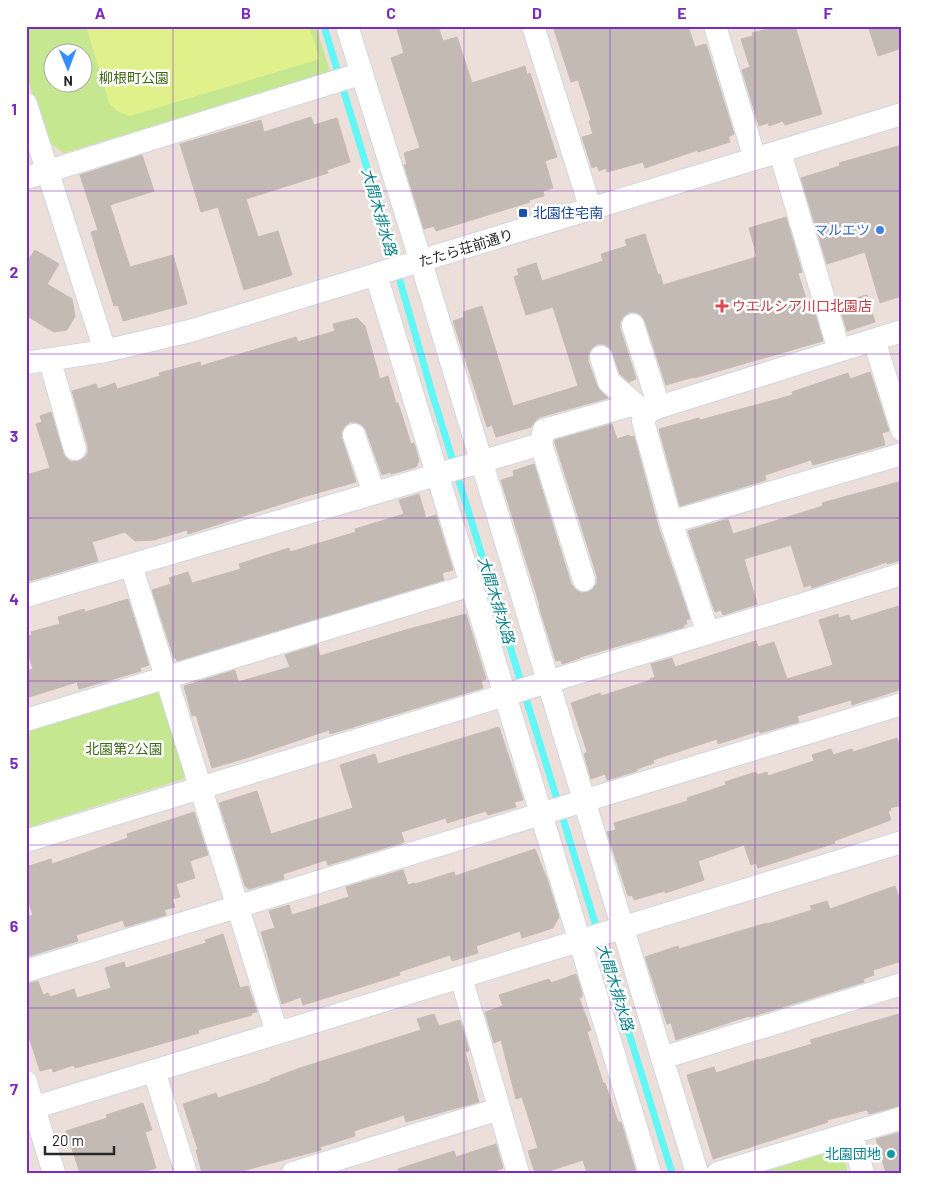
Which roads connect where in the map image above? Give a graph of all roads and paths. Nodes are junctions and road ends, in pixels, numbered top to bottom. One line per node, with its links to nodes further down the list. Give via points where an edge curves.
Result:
1 (347, 26): 4 (street)
2 (533, 26): 10 (street)
3 (716, 26): 8 (street)
4 (356, 76): 9 (street); 11 (street)
5 (26, 104): 9 (street)
6 (902, 114): 7 (street, たたら荘前通り)
7 (780, 152): 8 (street, たたら荘前通り); 16 (street)
8 (755, 159): 10 (street, たたら荘前通り)
9 (37, 175): 17 (street)
10 (591, 210): 11 (street, たたら荘前通り)
11 (416, 263): 12 (street, たたら荘前通り); 27 (street)
12 (380, 274): 17 (street, たたら荘前通り, via 190,331); 28 (street)
13 (633, 325): 21 (street)
14 (902, 331): 15 (street)
15 (874, 340): 16 (street); 22 (street)
16 (839, 350): 21 (street)
17 (105, 351): 19 (street, たたら荘前通り)
18 (601, 357): 21 (street, via 609,382)
19 (50, 361): 20 (street, たたら荘前通り); 25 (street)
20 (26, 363)
21 (646, 409): 24 (street, via 544,430); 30 (street, via 643,421)
22 (902, 430)
23 (354, 435): 29 (street)
24 (541, 444): 27 (street); 33 (street)
25 (75, 449)
26 (902, 454): 30 (street)
27 (481, 461): 28 (street); 38 (street)
28 (438, 474): 29 (street); 34 (street)
29 (374, 493): 31 (street)
30 (671, 522): 36 (street)
31 (131, 565): 35 (street); 37 (street)
32 (902, 574): 36 (street)
33 (584, 580)
34 (471, 585): 37 (street); 39 (street)
35 (26, 596)
36 (708, 633): 38 (street)
37 (166, 678): 41 (street); 42 (street)
38 (548, 682): 39 (street); 43 (street)
39 (506, 695): 42 (street); 44 (street)
40 (902, 704): 43 (street)
41 (26, 720)
42 (201, 788): 45 (street); 47 (street)
43 (584, 801): 44 (street); 48 (street)
44 (541, 814): 47 (street); 49 (street)
45 (26, 841)
46 (902, 842): 48 (street)
47 (238, 907): 50 (street); 53 (street)
48 (622, 928): 49 (street); 54 (street)
49 (580, 940): 51 (street); 65 (street)
50 (26, 971)
51 (461, 977): 53 (street); 58 (street)
52 (902, 984): 54 (street)
53 (278, 1033): 55 (street)
54 (662, 1058): 66 (street)
55 (154, 1071): 57 (street); 62 (street)
56 (26, 1082): 57 (street)
57 (30, 1109): 61 (street)
58 (499, 1109): 63 (street); 64 (street)
59 (902, 1118): 60 (street)
60 (851, 1133): 67 (street); 68 (street)
61 (54, 1173)
62 (186, 1173)
63 (293, 1173)
64 (518, 1173)
65 (650, 1173)
66 (697, 1173)
67 (718, 1173)
68 (863, 1173)

